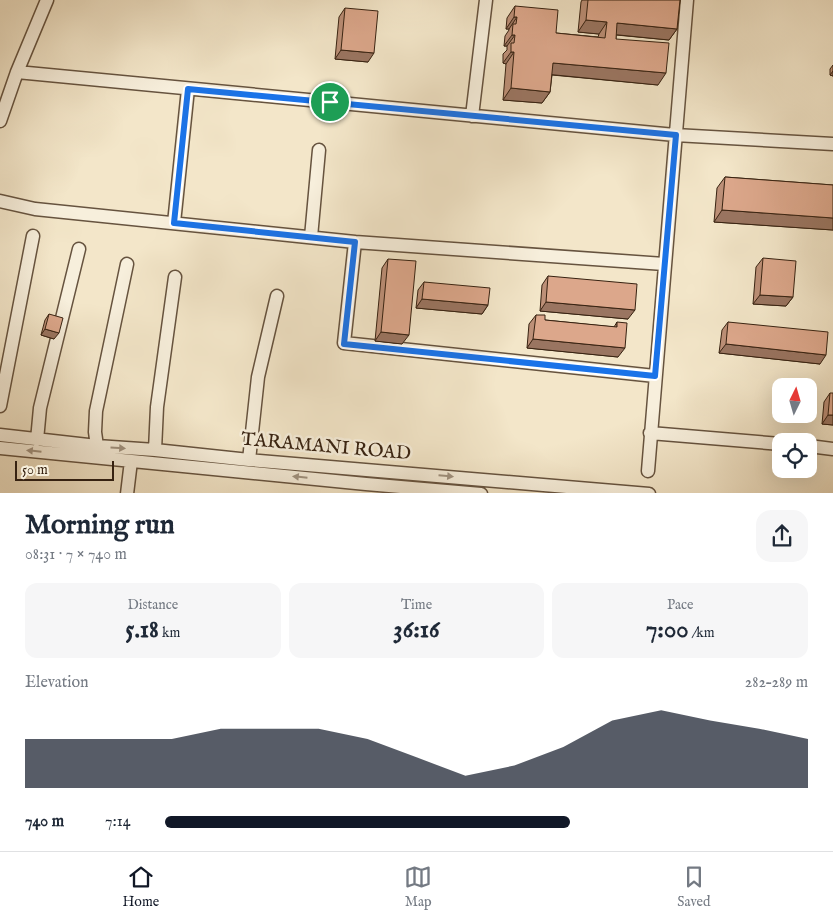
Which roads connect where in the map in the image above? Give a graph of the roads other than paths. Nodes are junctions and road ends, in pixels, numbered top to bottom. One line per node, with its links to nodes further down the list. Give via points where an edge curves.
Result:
1 (47, 0): 4 (street)
2 (486, 0): 6 (street)
3 (687, 0): 8 (street)
4 (17, 72): 5 (street); 7 (street)
5 (188, 89): 6 (street); 12 (street)
6 (472, 116): 8 (street)
7 (0, 121)
8 (676, 135): 9 (street); 18 (street)
9 (833, 144)
10 (318, 150): 14 (street)
11 (0, 201): 12 (street, via 35,209)
12 (174, 223): 14 (street)
13 (33, 236): 22 (street)
14 (311, 237): 15 (street)
15 (355, 242): 18 (street); 21 (street, via 344,344)
16 (78, 249): 25 (street, via 40,408)
17 (127, 264): 27 (street, via 96,411)
18 (664, 264): 21 (street)
19 (175, 276): 31 (street, via 157,408)
20 (277, 296): 32 (street, via 258,377)
21 (655, 376): 23 (street)
22 (0, 406)
23 (650, 433): 26 (street); 35 (street)
24 (0, 435): 25 (street, TARAMANI ROAD)
25 (37, 440): 27 (street, TARAMANI ROAD)
26 (772, 443)
27 (96, 446): 31 (street, TARAMANI ROAD, one-way to 31)
28 (817, 447): 30 (street)
29 (0, 448): 33 (street, TARAMANI ROAD, one-way to 29)
30 (833, 449)
31 (155, 450): 32 (street, TARAMANI ROAD)
32 (249, 460): 34 (street, TARAMANI ROAD)
33 (131, 461): 36 (street, TARAMANI ROAD, one-way to 33); 37 (street)
34 (366, 469): 36 (street); 39 (street, TARAMANI ROAD, one-way to 39)
35 (648, 471)
36 (366, 489): 38 (street, TARAMANI ROAD)
37 (127, 493)
38 (458, 493)
39 (638, 493)

